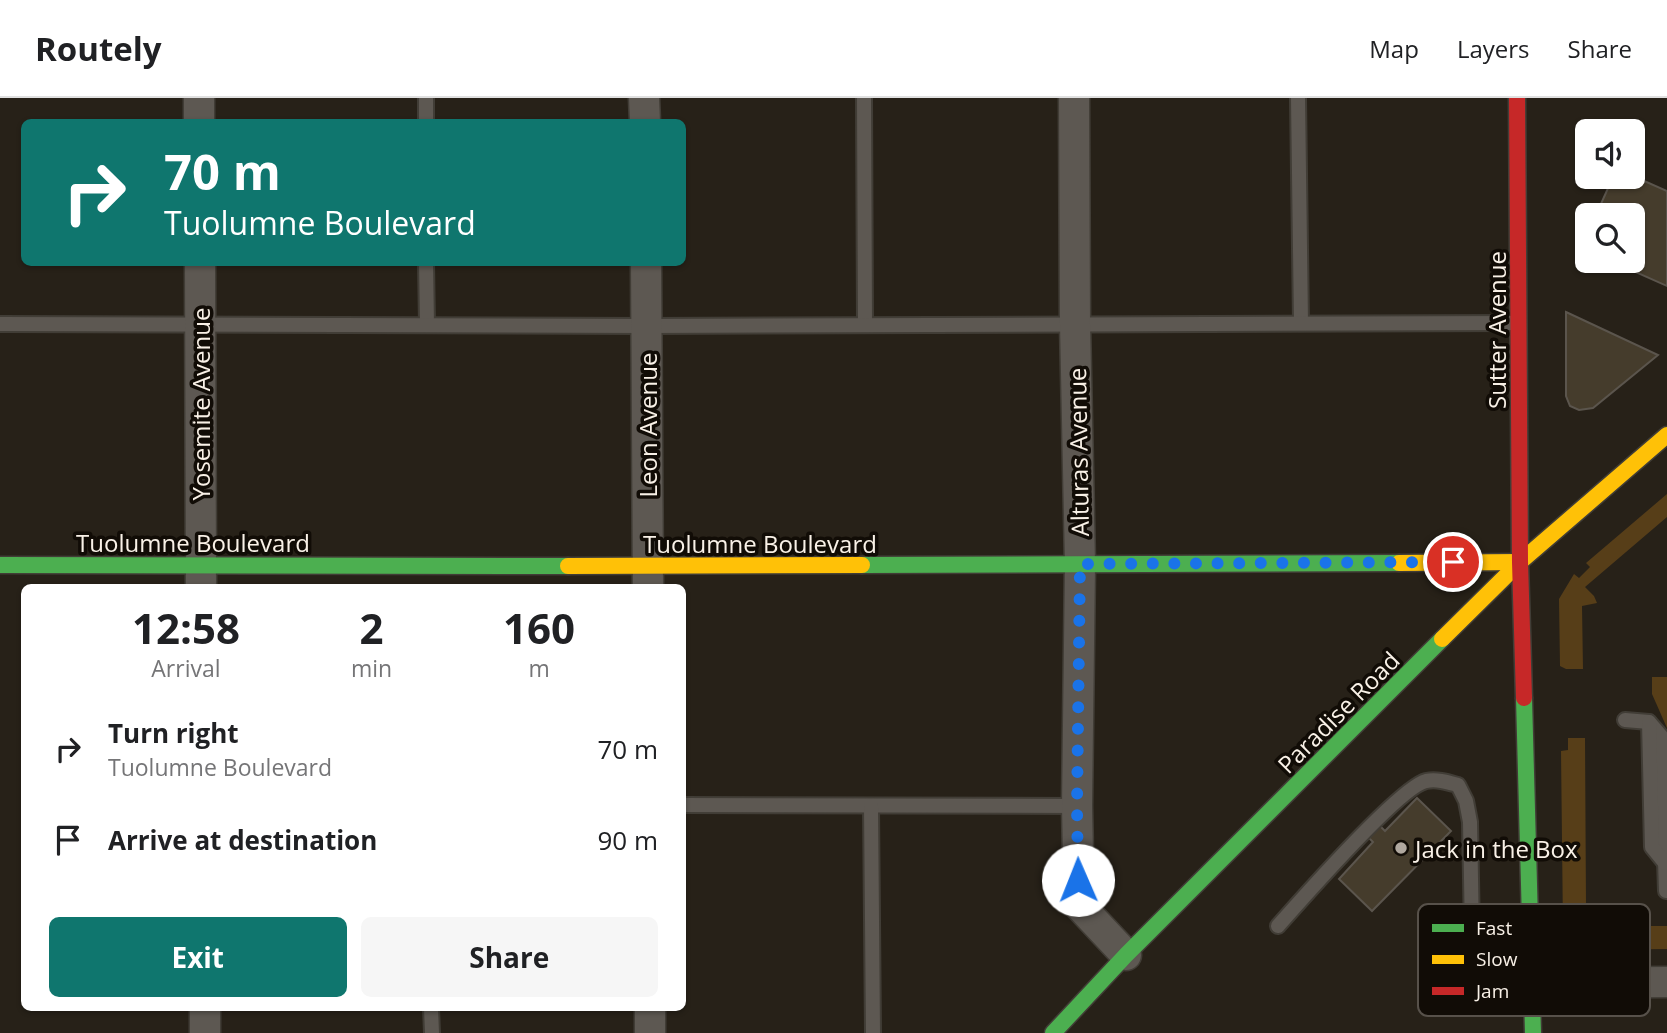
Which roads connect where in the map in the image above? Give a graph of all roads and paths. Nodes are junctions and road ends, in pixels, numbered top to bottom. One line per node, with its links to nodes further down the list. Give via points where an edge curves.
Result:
1 (199, 98): 8 (street)
2 (426, 98): 9 (lane)
3 (645, 98): 10 (street)
4 (864, 98): 15 (lane)
5 (1074, 98): 19 (street, Alturas Avenue)
6 (1298, 98): 16 (lane)
7 (1517, 98): 17 (main road, Sutter Avenue)
8 (199, 119)
9 (426, 119)
10 (645, 119)
11 (200, 266): 14 (street, Yosemite Avenue)
12 (426, 266): 20 (lane)
13 (646, 266): 21 (street, Leon Avenue)
14 (200, 323): 18 (lane); 20 (lane); 26 (street, Yosemite Avenue)
15 (865, 323): 19 (lane); 21 (lane)
16 (1301, 323): 17 (lane); 19 (lane)
17 (1518, 323): 23 (main road, Sutter Avenue)
18 (0, 324)
19 (1075, 324): 24 (street, Alturas Avenue)
20 (427, 325): 21 (lane)
21 (647, 326): 27 (street, Leon Avenue)
22 (1667, 435): 23 (main road, Paradise Road)
23 (1520, 562): 24 (main road, Tuolumne Boulevard); 35 (main road, Sutter Avenue); 37 (main road, Paradise Road)
24 (1080, 564): 27 (main road, Tuolumne Boulevard); 31 (street, Alturas Avenue)
25 (0, 565): 26 (main road, Tuolumne Boulevard)
26 (201, 576): 27 (main road, Tuolumne Boulevard)
27 (648, 577)
28 (1625, 720): 32 (lane, via 1649,723 1661,736)
29 (686, 805): 30 (lane)
30 (871, 806): 31 (lane); 44 (lane)
31 (1077, 806): 37 (street, Alturas Avenue, via 1079,905)
32 (1665, 863): 33 (lane)
33 (1666, 891)
34 (1471, 904): 36 (lane, via 1466,801 1458,785 1423,782 1377,820)
35 (1530, 904)
36 (1278, 926)
37 (1125, 955): 45 (main road, Paradise Road)
38 (205, 1011): 41 (street)
39 (431, 1011): 42 (lane)
40 (650, 1011): 43 (street)
41 (205, 1033)
42 (432, 1033)
43 (650, 1033)
44 (873, 1033)
45 (1053, 1033)

